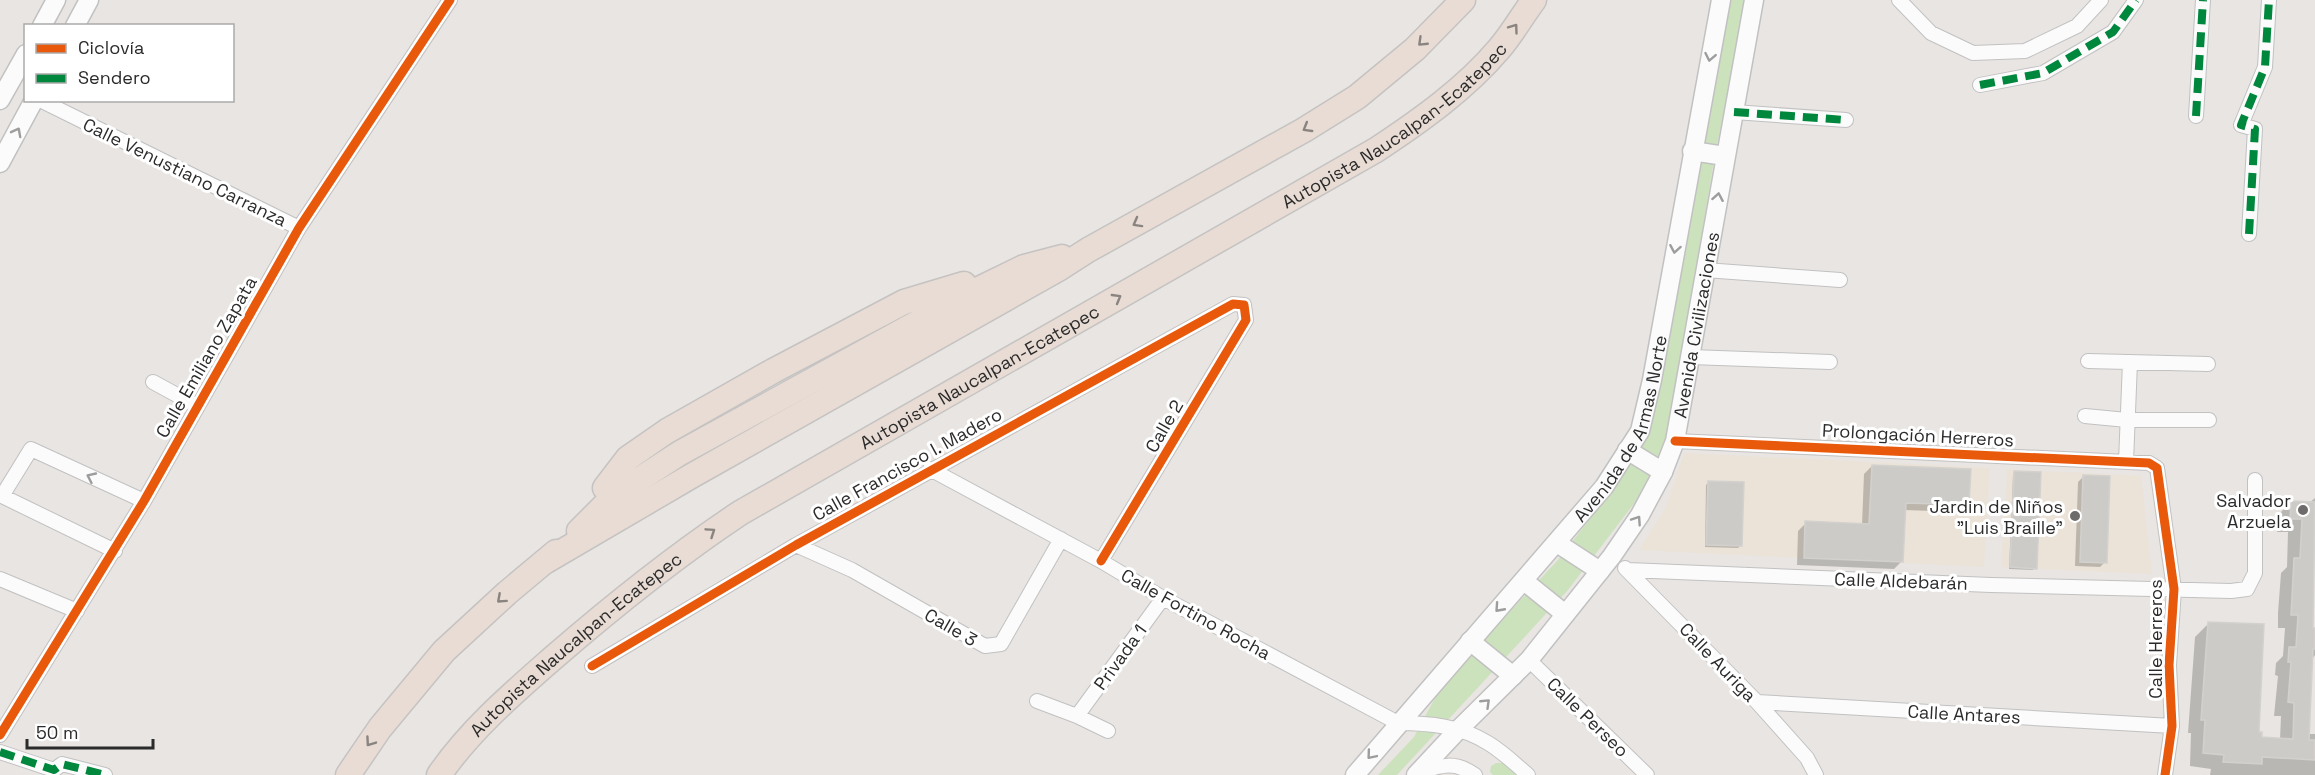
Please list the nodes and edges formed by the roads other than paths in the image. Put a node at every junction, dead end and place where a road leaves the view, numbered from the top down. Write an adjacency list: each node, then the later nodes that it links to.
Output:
1 (56, 0): 13 (main road)
2 (89, 0): 14 (main road)
3 (450, 0): 26 (street, Calle Emiliano Zapata)
4 (1463, 0): 28 (highway, one-way to 28)
5 (1534, 0): 84 (highway, Autopista Naucalpan-Ecatepec, one-way to 5)
6 (1721, 0): 23 (main road, Avenida de Armas Norte, one-way to 23)
7 (1754, 0): 20 (main road, Avenida Civilizaciones)
8 (1899, 0): 9 (street)
9 (2101, 0)
10 (2136, 0): 16 (street)
11 (2203, 0): 21 (street)
12 (2269, 0): 27 (street)
13 (43, 24)
14 (76, 24)
15 (24, 58): 17 (main road)
16 (1980, 85)
17 (0, 100)
18 (33, 102): 25 (main road, one-way to 18)
19 (44, 102): 26 (street, Calle Venustiano Carranza)
20 (1734, 112): 22 (street); 24 (main road, Avenida Civilizaciones)
21 (2196, 116)
22 (1846, 120)
23 (1692, 151): 24 (main road); 44 (main road, Avenida de Armas Norte, one-way to 44)
24 (1725, 156): 30 (main road, Avenida Civilizaciones, one-way to 24)
25 (0, 163)
26 (299, 228): 39 (street, Calle Emiliano Zapata)
27 (2249, 234)
28 (1088, 250): 29 (highway); 51 (highway); 57 (highway)
29 (1024, 267): 51 (highway); 57 (highway)
30 (1705, 270): 31 (street); 33 (main road, Avenida Civilizaciones)
31 (1840, 280)
32 (1244, 305): 47 (street, Calle Francisco I. Madero); 58 (street, Calle 2)
33 (1691, 357): 35 (street); 43 (main road, Avenida Civilizaciones)
34 (2088, 361): 36 (street)
35 (1830, 362)
36 (2130, 362): 37 (street); 41 (street)
37 (2208, 364)
38 (153, 382): 39 (street)
39 (197, 406): 50 (street, Calle Emiliano Zapata)
40 (2085, 416): 41 (street)
41 (2127, 420): 42 (street); 45 (street)
42 (2209, 420)
43 (1675, 441): 45 (street, Prolongación Herreros); 48 (main road, Avenida Civilizaciones)
44 (1627, 450): 48 (main road); 53 (main road, Avenida de Armas Norte)
45 (2126, 462): 46 (street, Prolongación Herreros)
46 (2157, 468): 63 (street, Calle Herreros)
47 (930, 469): 52 (street, Calle Fortino Rocha); 54 (street, Calle Francisco I. Madero)
48 (1663, 472): 56 (main road, Avenida Civilizaciones, one-way to 48)
49 (2255, 480): 63 (street, Calle Aldebarán)
50 (144, 501): 55 (street, Calle Emiliano Zapata); 55 (street, one-way to 55)
51 (575, 535): 57 (highway)
52 (1061, 539): 54 (street, Calle 3); 58 (street, Calle Fortino Rocha)
53 (1557, 543): 60 (main road); 62 (main road, Avenida de Armas Norte)
54 (796, 545): 69 (street, Calle Francisco I. Madero)
55 (115, 550): 65 (street, Calle Emiliano Zapata)
56 (1612, 556): 59 (street, Calle Auriga); 60 (main road, Avenida Civilizaciones)
57 (546, 561): 83 (highway, one-way to 83)
58 (1101, 561): 64 (street, Calle Fortino Rocha)
59 (1628, 570): 63 (street, Calle Aldebarán); 72 (street, Calle Auriga)
60 (1600, 571): 66 (main road, Avenida Civilizaciones)
61 (0, 579): 65 (street)
62 (1524, 581): 66 (main road); 67 (main road, Avenida de Armas Norte, one-way to 67)
63 (2174, 589): 76 (street, Calle Herreros)
64 (1163, 598): 74 (street, Privada 1); 75 (street, Calle Fortino Rocha)
65 (77, 611): 73 (street, Calle Emiliano Zapata)
66 (1565, 614): 68 (main road, Avenida Civilizaciones)
67 (1470, 641): 70 (main road); 75 (main road, Avenida de Armas Norte)
68 (1529, 660): 70 (main road, Avenida Civilizaciones); 88 (street, Calle Perseo)
69 (592, 666)
70 (1513, 676): 78 (main road, Avenida Civilizaciones, one-way to 70)
71 (1036, 701): 74 (street)
72 (1757, 702): 76 (street, Calle Antares); 89 (street, Calle Auriga)
73 (7, 711): 79 (street, Calle Emiliano Zapata)
74 (1077, 716): 77 (street)
75 (1398, 723): 78 (street); 85 (main road, Avenida de Armas Norte, one-way to 85)
76 (2172, 726): 90 (street, Calle Herreros)
77 (1108, 731)
78 (1457, 731): 81 (main road, Avenida Civilizaciones); 87 (street)
79 (0, 735)
80 (0, 752): 82 (street)
81 (1418, 773): 86 (street)
82 (105, 775)
83 (348, 775)
84 (439, 775)
85 (1355, 775)
86 (1475, 775)
87 (1528, 775)
88 (1647, 775)
89 (1816, 775)
90 (2165, 775)

